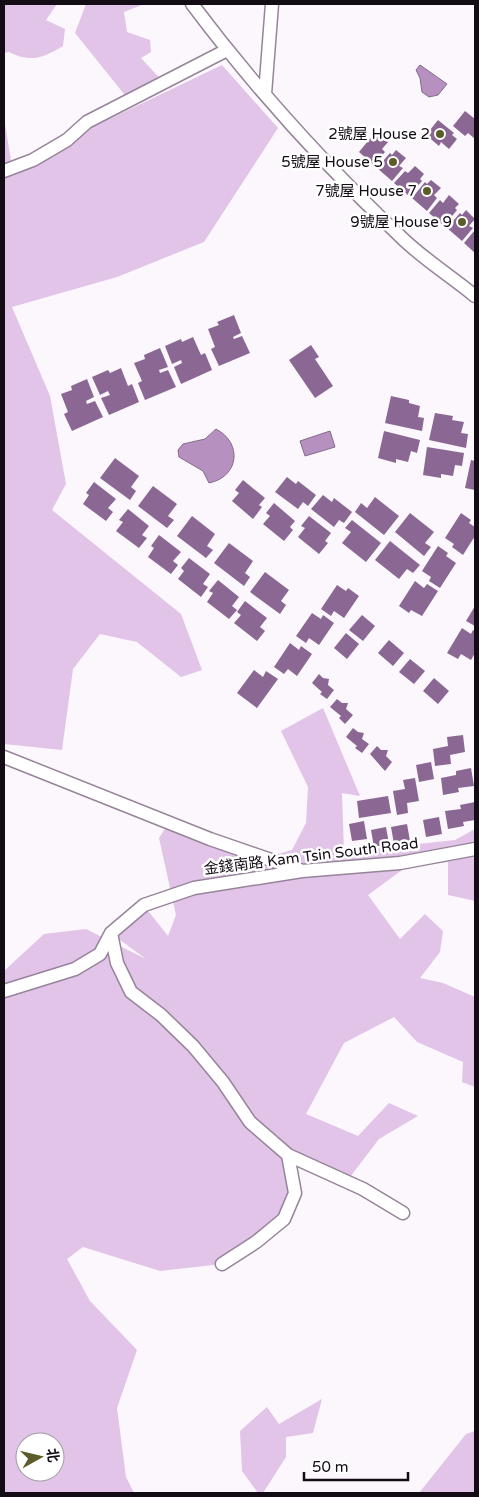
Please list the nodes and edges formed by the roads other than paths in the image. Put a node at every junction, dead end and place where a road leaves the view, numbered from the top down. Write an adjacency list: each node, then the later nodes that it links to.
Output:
1 (192, 4): 3 (street)
2 (272, 4): 4 (street)
3 (227, 50): 4 (street); 5 (street)
4 (265, 94): 6 (street)
5 (4, 171)
6 (475, 296)
7 (4, 757): 9 (street)
8 (475, 848): 9 (street, 金錢南路 Kam Tsin South Road)
9 (302, 871): 10 (street, 金錢南路 Kam Tsin South Road)
10 (110, 933): 11 (street, 金錢南路 Kam Tsin South Road); 12 (street)
11 (4, 991)
12 (288, 1155): 13 (street); 14 (street)
13 (403, 1213)
14 (222, 1264)

